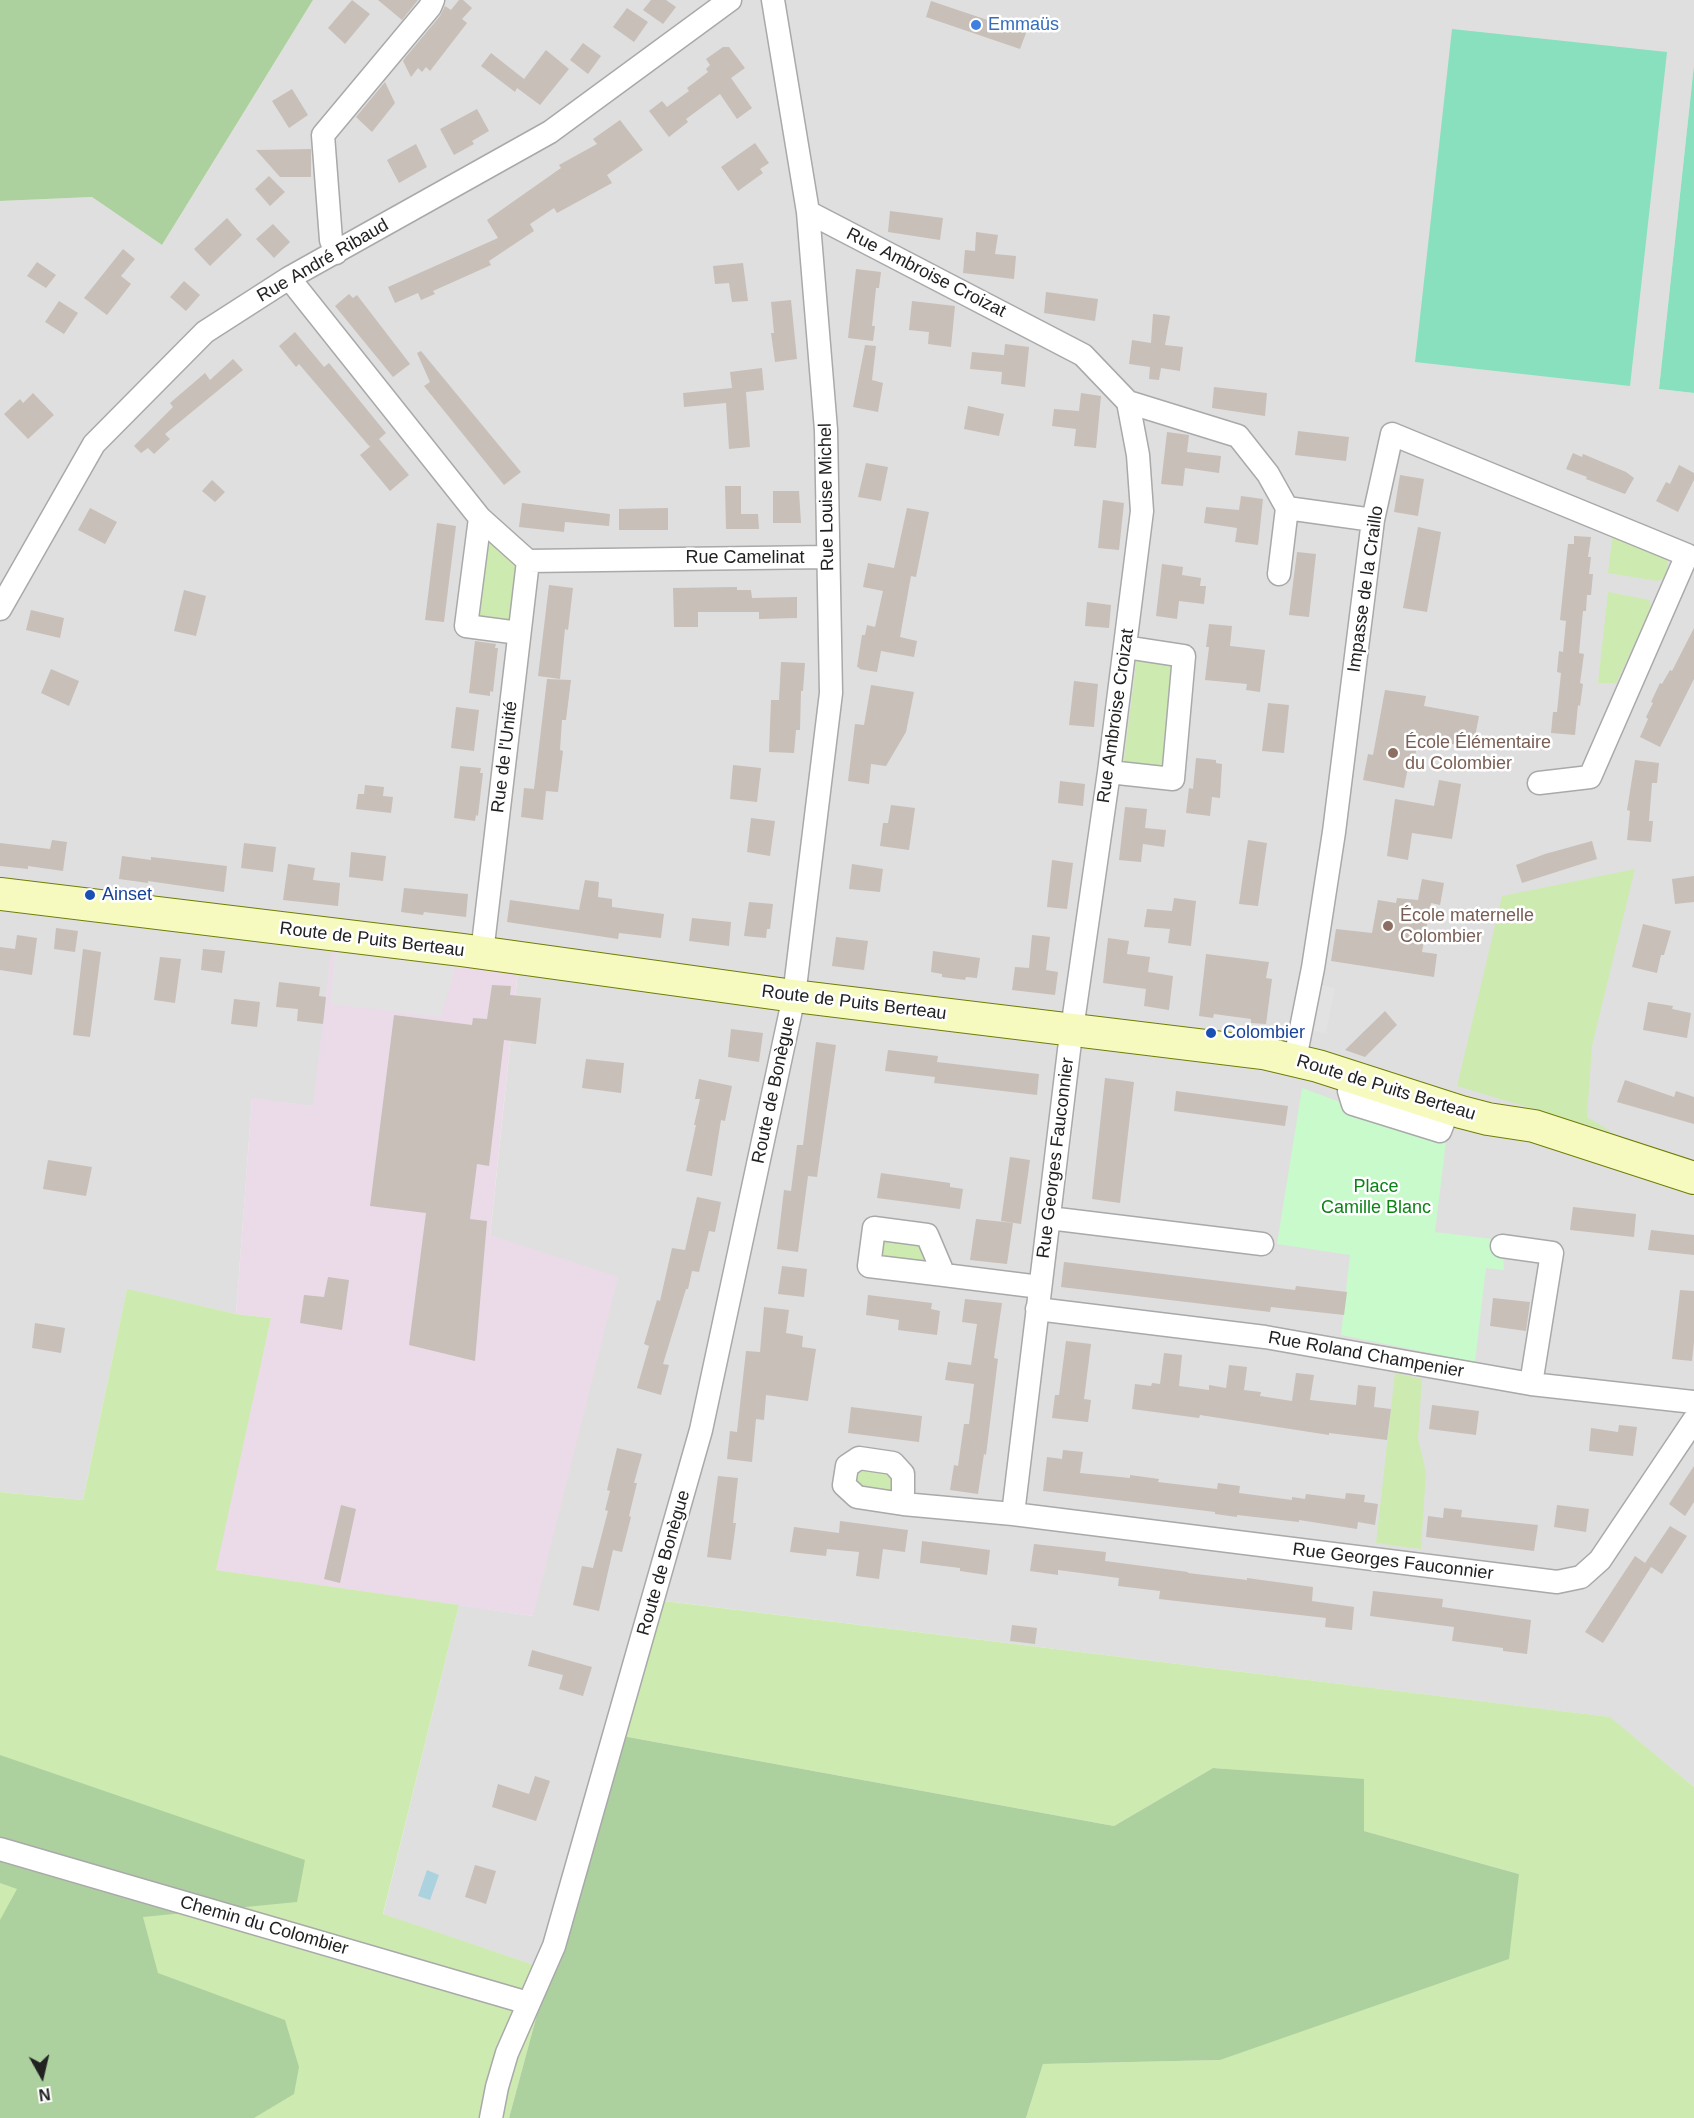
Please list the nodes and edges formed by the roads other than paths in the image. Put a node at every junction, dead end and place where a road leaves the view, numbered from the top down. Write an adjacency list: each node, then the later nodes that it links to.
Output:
1 (433, 0): 5 (street)
2 (730, 0): 5 (street, Rue André Ribaud)
3 (773, 0): 4 (street, Rue Louise Michel)
4 (808, 212): 7 (street, Rue Ambroise Croizat); 12 (street, Rue Louise Michel)
5 (336, 253): 6 (street, Rue André Ribaud)
6 (289, 278): 9 (street); 15 (street, Rue André Ribaud)
7 (1128, 402): 8 (street, Rue Ambroise Croizat); 17 (street, Rue Ambroise Croizat)
8 (1287, 508): 10 (street); 14 (street)
9 (480, 518): 13 (street); 16 (street)
10 (1373, 520): 11 (street, Impasse de la Craillo); 24 (street, Impasse de la Craillo)
11 (1690, 547): 19 (street, Impasse de la Craillo)
12 (828, 557): 13 (street, Rue Camelinat); 22 (street, Rue Louise Michel)
13 (528, 561): 16 (street, Rue de l'Unité)
14 (1279, 574)
15 (0, 609)
16 (519, 633): 21 (street, Rue de l'Unité)
17 (1125, 647): 18 (street, Rue Ambroise Croizat); 18 (street)
18 (1109, 772): 23 (street, Rue Ambroise Croizat)
19 (1539, 783)
20 (0, 894): 21 (street, Route de Puits Berteau)
21 (482, 954): 22 (street, Route de Puits Berteau)
22 (794, 996): 23 (street, Route de Puits Berteau); 37 (street, Route de Bonègue)
23 (1072, 1029): 24 (street, Route de Puits Berteau); 26 (street, Rue Georges Fauconnier)
24 (1295, 1059): 25 (street, Route de Puits Berteau)
25 (1694, 1178)
26 (1049, 1218): 27 (street); 30 (street, Rue Georges Fauconnier)
27 (1262, 1244)
28 (1502, 1246): 31 (street)
29 (944, 1275): 30 (street)
30 (1039, 1298): 31 (street, Rue Roland Champenier); 35 (street, Rue Georges Fauconnier)
31 (1531, 1384): 32 (street, Rue Roland Champenier)
32 (1694, 1402)
33 (1694, 1420): 35 (street, Rue Georges Fauconnier)
34 (903, 1504): 35 (street, Rue Georges Fauconnier)
35 (1013, 1515)
36 (0, 1849): 37 (street, Chemin du Colombier)
37 (528, 2003): 38 (street, Route de Bonègue)
38 (491, 2118)

